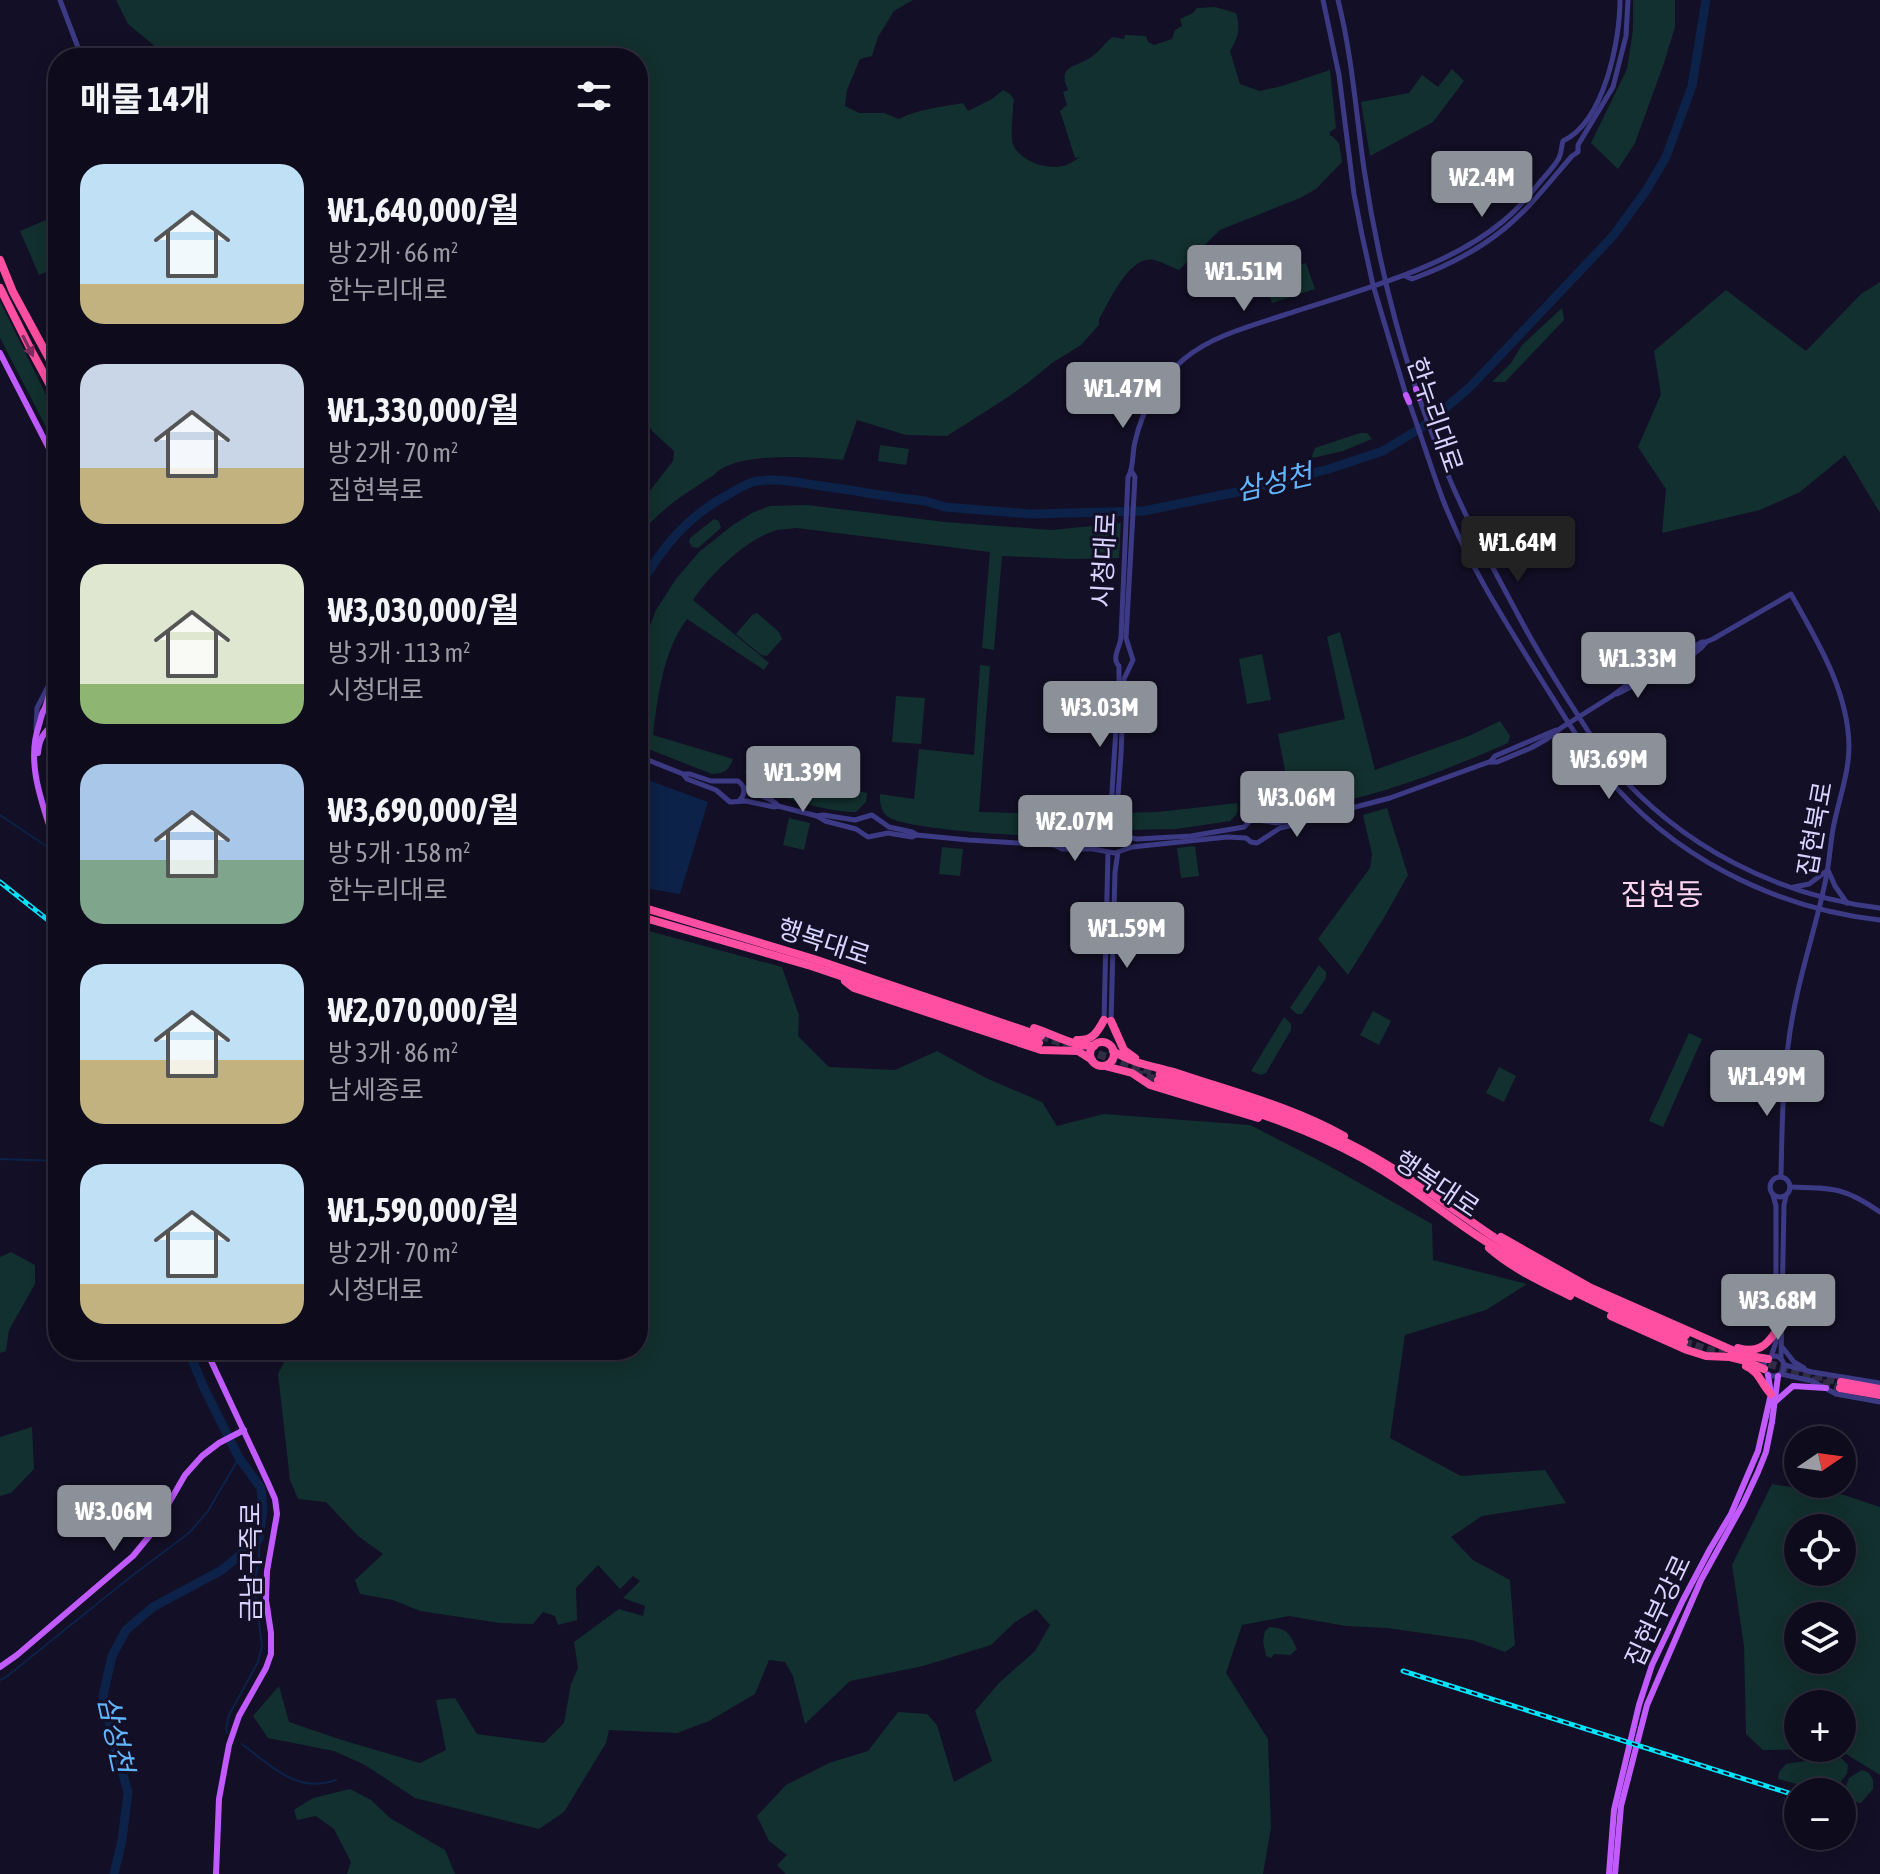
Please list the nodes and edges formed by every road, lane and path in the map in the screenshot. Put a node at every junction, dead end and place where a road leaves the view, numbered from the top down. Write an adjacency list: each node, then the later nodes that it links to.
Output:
1 (60, 0): 6 (street)
2 (1323, 0): 14 (street, 한누리대로)
3 (1338, 0): 13 (street, 한누리대로)
4 (1620, 0): 7 (street)
5 (1628, 0): 8 (street)
6 (78, 48)
7 (1569, 138): 8 (street); 9 (street)
8 (1578, 145): 10 (street)
9 (1561, 150): 10 (street); 12 (street, 시청대로)
10 (1572, 156): 12 (street, 시청대로)
11 (0, 262): 17 (highway)
12 (1404, 275): 13 (street, 시청대로)
13 (1385, 280): 14 (street, 시청대로); 19 (street, 한누리대로)
14 (1373, 285): 22 (street, 시청대로); 40 (street, 한누리대로)
15 (0, 289): 18 (highway, one-way to 18)
16 (0, 353): 21 (main road)
17 (48, 357)
18 (48, 382)
19 (1416, 389): 20 (main road, 한누리대로)
20 (1419, 398): 38 (street, 한누리대로)
21 (48, 447)
22 (1130, 541): 24 (street, 시청대로); 25 (street, 시청대로)
23 (1706, 642): 26 (street, 집현북로); 30 (street, 집현북로); 67 (street, 집현북로)
24 (1128, 650): 25 (street); 29 (street)
25 (1118, 651): 28 (street)
26 (1660, 658): 27 (street); 30 (street)
27 (1650, 665): 31 (street); 33 (street)
28 (1119, 666): 29 (street); 62 (street)
29 (1129, 667): 60 (street)
30 (1669, 670): 31 (street)
31 (1657, 678): 33 (street)
32 (48, 687): 42 (street)
33 (1612, 696): 38 (street)
34 (48, 699): 36 (main road)
35 (48, 707): 36 (main road)
36 (45, 708): 37 (main road)
37 (41, 716): 39 (main road); 42 (main road)
38 (1579, 717): 40 (street); 68 (street, 한누리대로)
39 (48, 721)
40 (1569, 723): 52 (street); 71 (street, 한누리대로)
41 (48, 726): 42 (main road)
42 (40, 732): 53 (main road)
43 (648, 760): 44 (street)
44 (683, 774): 45 (street); 47 (street)
45 (727, 781): 46 (street); 47 (street)
46 (743, 787): 48 (street); 49 (street)
47 (722, 795): 48 (street)
48 (739, 801): 49 (street)
49 (778, 806): 50 (street)
50 (817, 816): 51 (street); 57 (street)
51 (862, 818): 54 (street); 57 (street)
52 (1313, 818): 55 (street); 61 (street)
53 (48, 820)
54 (880, 822): 58 (street); 59 (street)
55 (1264, 822): 56 (street); 61 (street)
56 (1244, 827): 60 (street); 63 (street)
57 (861, 832): 58 (street)
58 (876, 834): 59 (street)
59 (917, 835): 64 (street)
60 (1119, 836): 62 (street); 66 (street)
61 (1267, 836): 63 (street)
62 (1106, 837): 64 (street); 65 (street)
63 (1246, 838): 66 (street)
64 (1054, 845): 65 (street)
65 (1107, 851): 66 (street); 77 (street)
66 (1120, 851): 77 (street)
67 (1828, 870): 68 (street); 69 (street, 집현북로); 70 (street)
68 (1792, 887): 69 (street, 한누리대로)
69 (1822, 897): 70 (street, 한누리대로); 71 (street, 집현북로)
70 (1848, 903): 72 (street, 한누리대로)
71 (1819, 908): 75 (street, 한누리대로); 83 (street, 집현북로)
72 (1880, 908)
73 (648, 909): 76 (highway, 행복대로)
74 (648, 919): 76 (highway, 행복대로)
75 (1880, 920)
76 (838, 972): 78 (highway, 행복대로)
77 (1108, 1020): 78 (highway); 79 (highway); 80 (highway); 82 (highway)
78 (1042, 1040): 79 (highway); 81 (highway)
79 (1096, 1044): 80 (highway); 81 (highway)
80 (1112, 1049): 81 (highway); 82 (highway)
81 (1098, 1064): 82 (highway)
82 (1156, 1077): 85 (highway); 85 (highway, 행복대로)
83 (1781, 1177): 84 (street); 86 (street)
84 (1790, 1187): 87 (street); 88 (street)
85 (1417, 1189): 89 (highway, 행복대로)
86 (1773, 1195): 87 (street); 90 (street)
87 (1786, 1196): 90 (street)
88 (1880, 1212)
89 (1476, 1230): 91 (highway); 91 (highway)
90 (1779, 1329): 91 (highway); 92 (street); 94 (street)
91 (1690, 1338): 93 (highway); 94 (highway)
92 (1783, 1347): 95 (street); 99 (street)
93 (1706, 1356): 98 (highway); 104 (highway)
94 (1769, 1358): 95 (street); 98 (street)
95 (1781, 1359): 97 (street)
96 (210, 1360): 106 (main road, 금남구즉로)
97 (1785, 1365): 99 (street); 100 (street)
98 (1766, 1372): 100 (street); 104 (main road, 집현부강로)
99 (1812, 1372): 101 (street)
100 (1780, 1375): 102 (street); 104 (main road, 집현부강로)
101 (1880, 1386): 103 (highway)
102 (1826, 1388): 104 (main road); 105 (street)
103 (1880, 1395)
104 (1773, 1398): 109 (main road, 집현부강로); 110 (main road, 집현부강로)
105 (1880, 1402)
106 (241, 1432): 107 (main road); 108 (main road, 금남구즉로)
107 (0, 1667)
108 (216, 1874)
109 (1609, 1874)
110 (1615, 1874)

